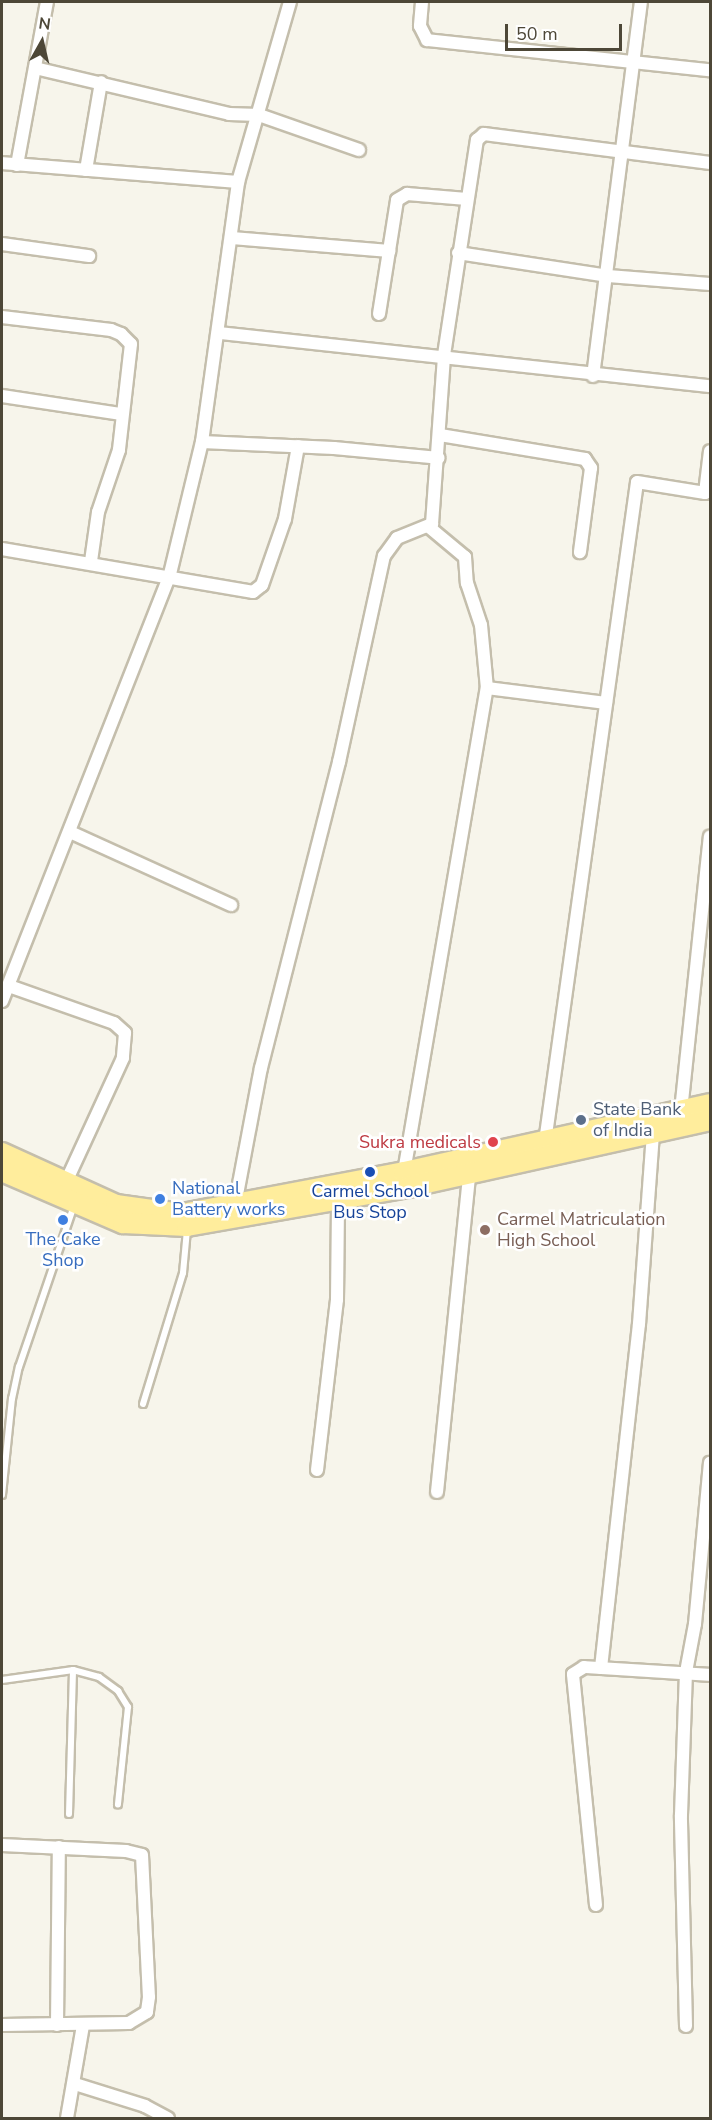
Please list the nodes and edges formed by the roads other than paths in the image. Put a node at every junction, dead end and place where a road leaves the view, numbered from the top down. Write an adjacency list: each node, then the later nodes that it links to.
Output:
1 (47, 2): 6 (street)
2 (290, 2): 9 (street)
3 (422, 2): 5 (street)
4 (641, 2): 5 (street)
5 (633, 61): 7 (street); 10 (street)
6 (35, 68): 8 (street); 14 (street)
7 (711, 70)
8 (101, 82): 9 (street); 15 (street)
9 (259, 115): 11 (street); 16 (street)
10 (623, 149): 13 (street); 17 (street); 23 (street)
11 (359, 150)
12 (2, 163): 14 (street)
13 (711, 163)
14 (17, 165): 15 (street)
15 (86, 170): 16 (street)
16 (238, 182): 18 (street)
17 (467, 199): 20 (street); 21 (street)
18 (232, 238): 20 (street); 27 (street)
19 (2, 244): 22 (street)
20 (389, 251): 25 (street)
21 (458, 253): 23 (street); 28 (street)
22 (89, 256)
23 (608, 276): 24 (street); 29 (street)
24 (711, 284)
25 (379, 314)
26 (2, 317): 32 (street)
27 (220, 333): 28 (street); 34 (street)
28 (444, 355): 29 (street); 33 (street)
29 (593, 375): 30 (street)
30 (711, 386)
31 (2, 396): 32 (street)
32 (121, 414): 41 (street)
33 (440, 435): 37 (street); 40 (street)
34 (202, 442): 35 (street); 42 (street)
35 (298, 446): 37 (street); 42 (street)
36 (711, 451): 44 (street)
37 (439, 458): 38 (street)
38 (429, 527): 43 (street); 62 (street)
39 (2, 549): 41 (street)
40 (580, 552)
41 (91, 561): 42 (street)
42 (170, 578): 45 (street)
43 (487, 688): 44 (street); 58 (street)
44 (606, 703): 54 (street)
45 (70, 832): 47 (street); 48 (street)
46 (711, 837): 51 (street)
47 (231, 905)
48 (9, 986): 49 (street); 59 (street)
49 (2, 1001)
50 (711, 1104): 51 (main road)
51 (681, 1111): 54 (main road)
52 (711, 1120): 53 (main road)
53 (653, 1133): 56 (main road); 69 (street)
54 (545, 1142): 56 (main road)
55 (2, 1153): 59 (main road)
56 (470, 1163): 58 (main road); 60 (main road); 67 (street)
57 (2, 1171): 61 (main road)
58 (404, 1172): 62 (main road)
59 (64, 1184): 62 (main road)
60 (338, 1199): 63 (main road); 66 (street)
61 (75, 1205): 63 (main road); 68 (lane)
62 (235, 1205)
63 (187, 1226): 64 (lane)
64 (143, 1404)
65 (711, 1463): 71 (street)
66 (317, 1470)
67 (437, 1492)
68 (2, 1495)
69 (601, 1668): 71 (street); 78 (street)
70 (73, 1670): 73 (lane); 74 (lane); 75 (lane)
71 (686, 1672): 72 (street); 82 (street)
72 (711, 1675)
73 (2, 1680)
74 (118, 1804)
75 (69, 1814)
76 (2, 1845): 77 (street)
77 (59, 1847): 80 (street); 81 (street)
78 (596, 1905)
79 (2, 2025): 80 (street)
80 (57, 2025): 81 (street)
81 (83, 2025): 83 (street)
82 (686, 2026)
83 (75, 2084): 84 (street); 85 (street)
84 (67, 2118)
85 (168, 2118)

